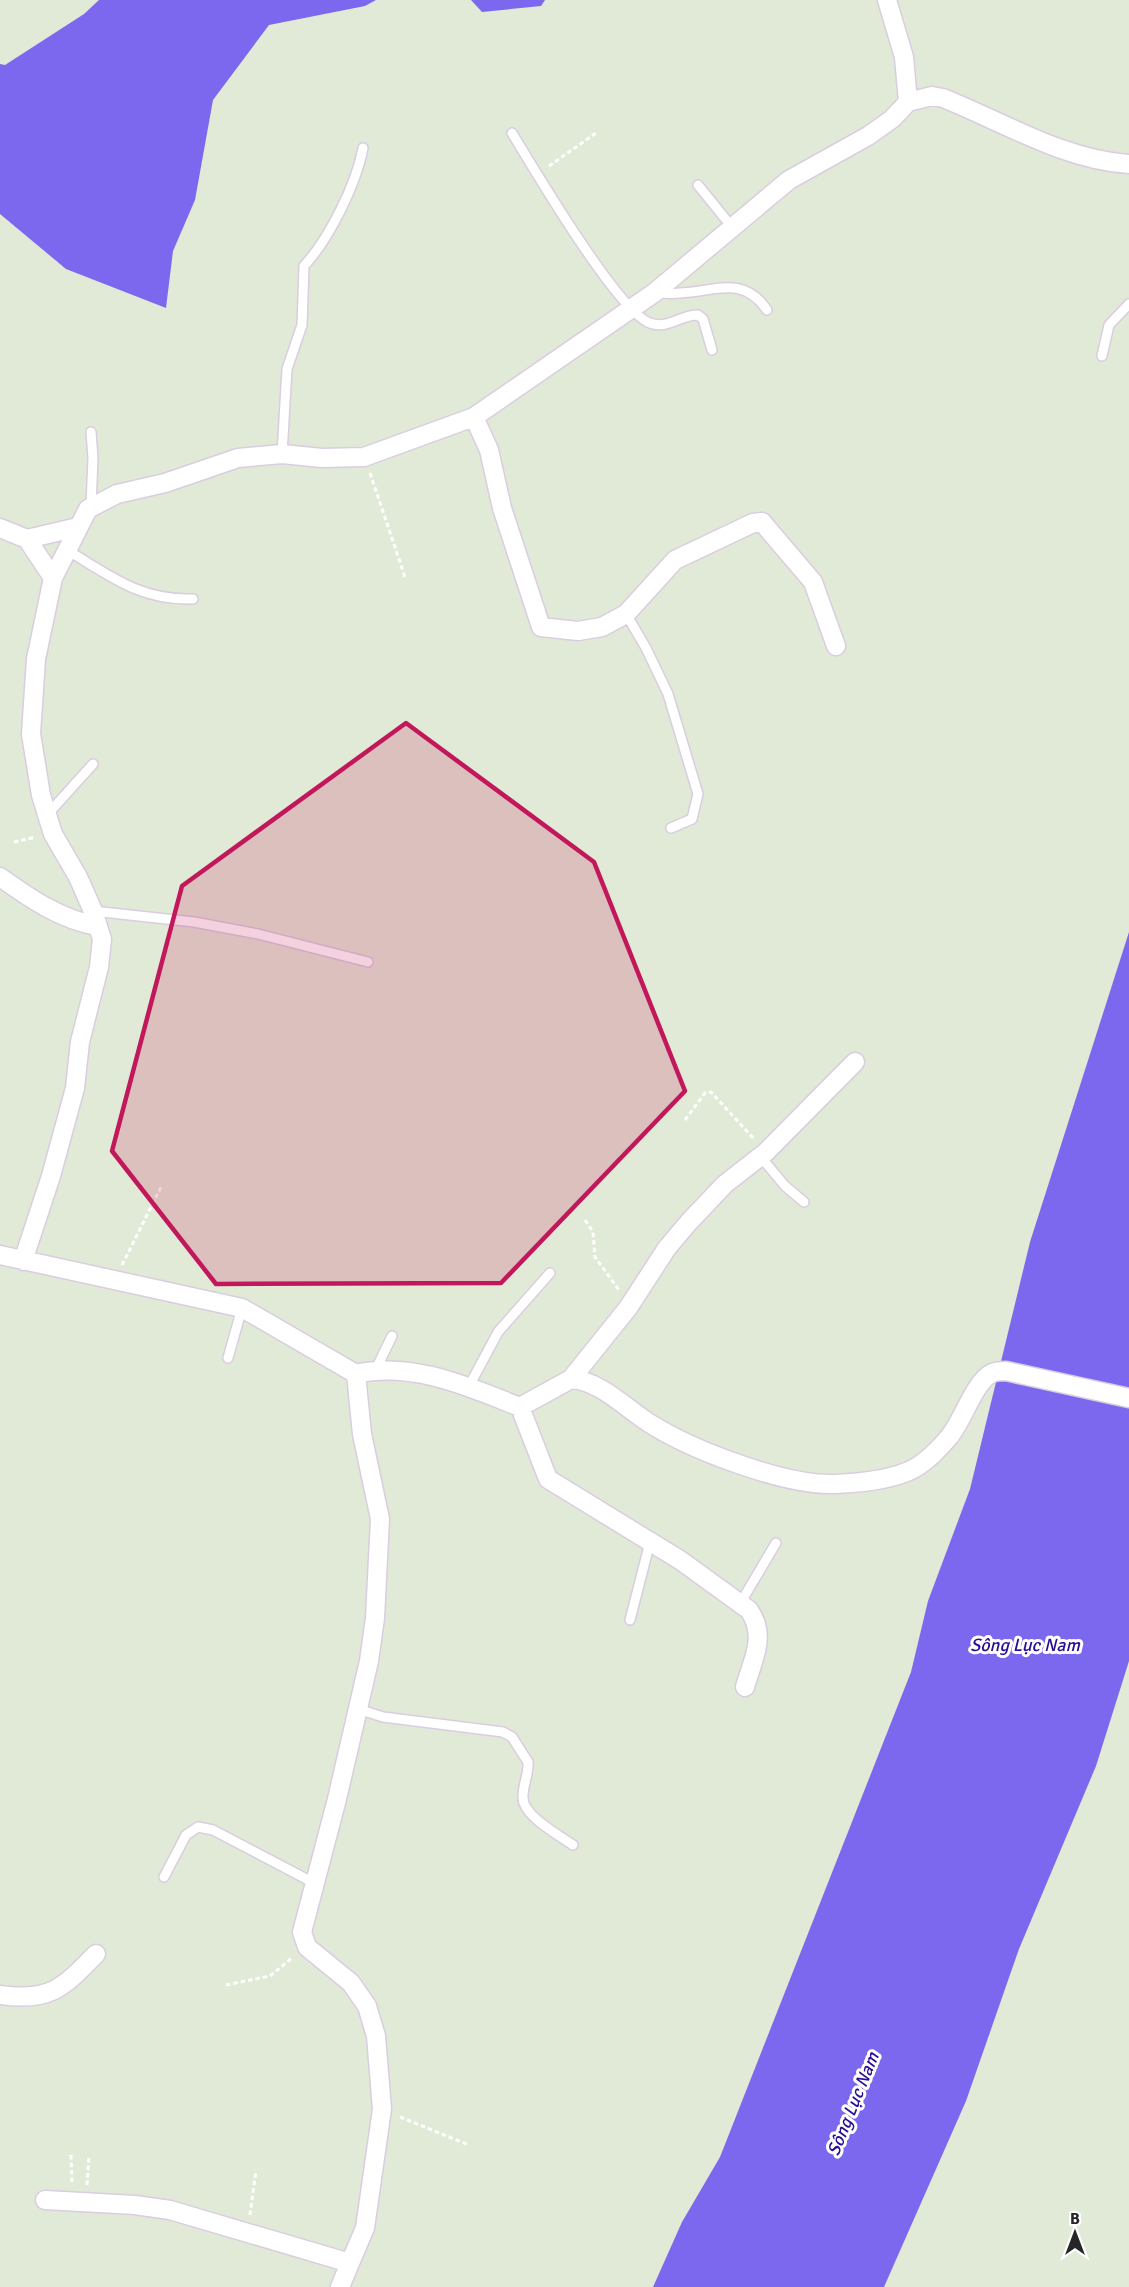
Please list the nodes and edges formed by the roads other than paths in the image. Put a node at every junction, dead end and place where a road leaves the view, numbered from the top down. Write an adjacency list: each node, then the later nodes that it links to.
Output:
1 (887, 0): 2 (street)
2 (908, 102): 5 (street); 7 (street)
3 (512, 134): 10 (lane)
4 (363, 148): 16 (lane)
5 (1129, 164)
6 (698, 186): 7 (lane)
7 (732, 227): 8 (street)
8 (654, 293): 10 (street); 11 (lane)
9 (1129, 304): 13 (lane)
10 (630, 309): 12 (lane); 14 (street)
11 (767, 310)
12 (712, 350)
13 (1102, 356)
14 (474, 417): 16 (street); 24 (street)
15 (91, 432): 17 (lane)
16 (282, 453): 17 (street)
17 (91, 506): 18 (street)
18 (78, 527): 20 (street); 21 (street)
19 (0, 528): 20 (street)
20 (27, 539): 22 (street)
21 (67, 550): 22 (street); 23 (lane)
22 (52, 578): 27 (street)
23 (193, 599)
24 (626, 614): 25 (street); 28 (lane)
25 (836, 646)
26 (93, 764): 27 (lane)
27 (47, 815): 30 (street)
28 (671, 828)
29 (0, 878): 30 (street)
30 (96, 919): 31 (lane); 36 (street)
31 (368, 962)
32 (855, 1062): 33 (street)
33 (764, 1154): 34 (lane); 43 (street)
34 (804, 1202)
35 (0, 1255): 36 (street)
36 (23, 1261): 38 (street)
37 (550, 1273): 44 (lane)
38 (242, 1308): 40 (lane); 42 (street)
39 (392, 1336): 41 (lane)
40 (228, 1358)
41 (375, 1369): 42 (street); 44 (street)
42 (356, 1374): 52 (street)
43 (571, 1380): 45 (street); 46 (street)
44 (468, 1388): 46 (street)
45 (1129, 1398)
46 (520, 1407): 47 (street)
47 (650, 1542): 49 (street); 50 (lane)
48 (776, 1543): 49 (lane)
49 (741, 1602): 51 (street)
50 (630, 1620)
51 (745, 1687)
52 (358, 1709): 53 (lane); 55 (street)
53 (573, 1845)
54 (164, 1877): 55 (lane)
55 (315, 1884): 59 (street)
56 (96, 1954): 57 (street)
57 (0, 1995)
58 (45, 2200): 59 (street)
59 (350, 2263): 60 (street)
60 (340, 2287)

